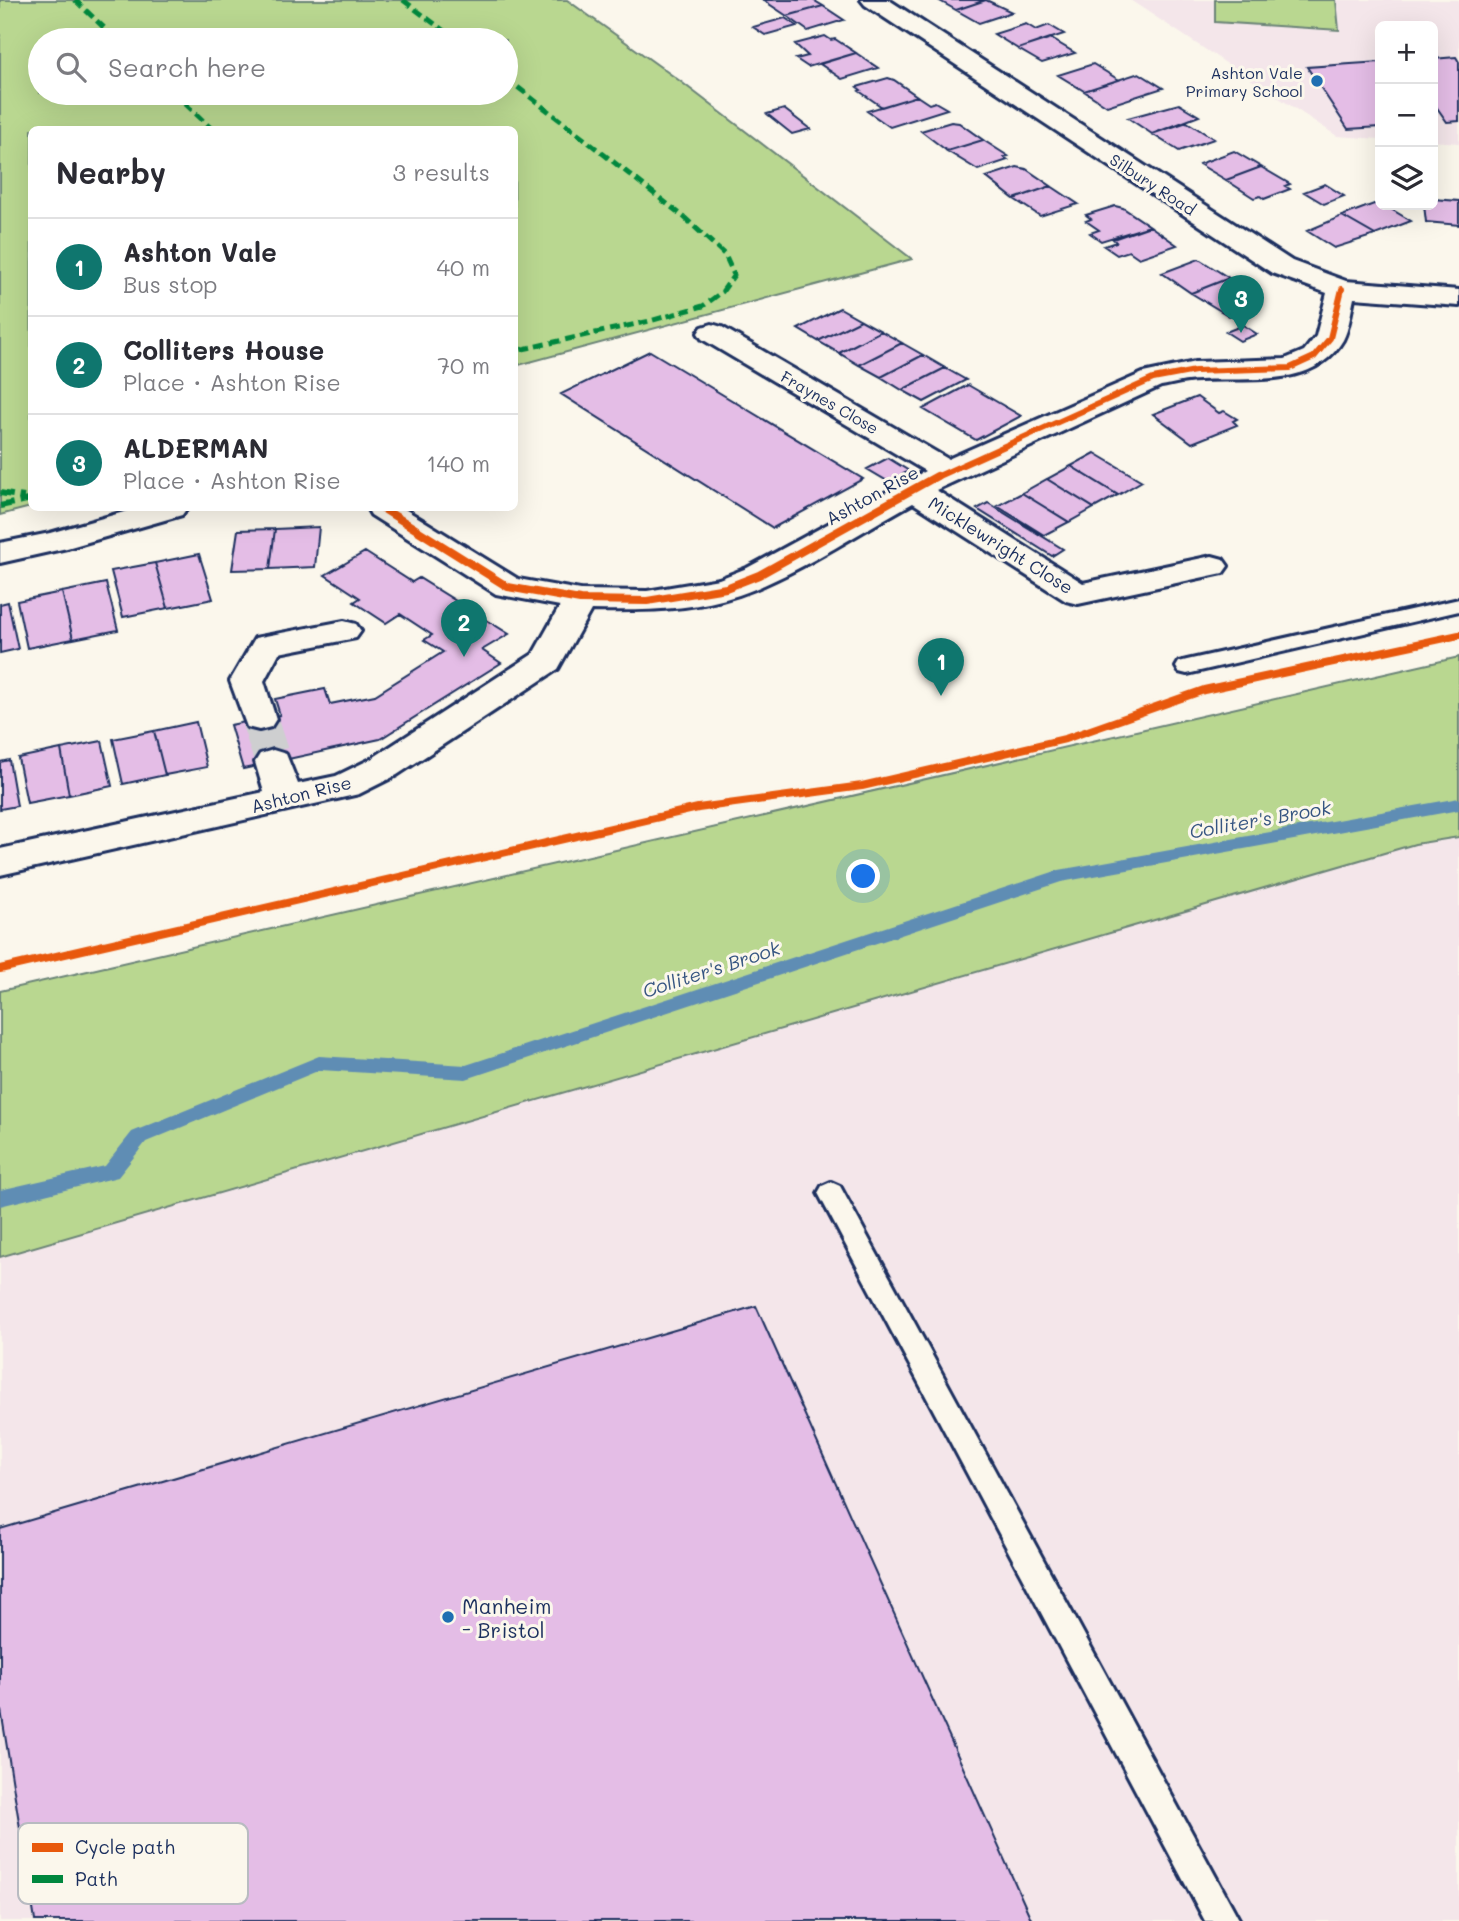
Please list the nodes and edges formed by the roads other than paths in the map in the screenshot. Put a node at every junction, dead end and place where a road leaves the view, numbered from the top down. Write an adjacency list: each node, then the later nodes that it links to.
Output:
1 (873, 0): 2 (street, Silbury Road)
2 (1342, 289): 3 (street, Silbury Road); 5 (street, Ashton Rise)
3 (1459, 298)
4 (712, 333): 5 (street, Fraynes Close)
5 (947, 471): 6 (street, Ashton Rise)
6 (915, 490): 10 (street, Micklewright Close); 11 (street, Ashton Rise)
7 (161, 511): 9 (street)
8 (387, 511): 11 (street, Ashton Rise)
9 (0, 553)
10 (1212, 566)
11 (580, 600): 17 (street, Ashton Rise)
12 (1459, 606): 14 (lane)
13 (344, 631): 15 (street)
14 (1187, 667)
15 (259, 719)
16 (273, 762): 17 (street)
17 (285, 800): 18 (street, Ashton Rise)
18 (0, 862)
19 (831, 1193): 20 (lane)
20 (1223, 1921)

